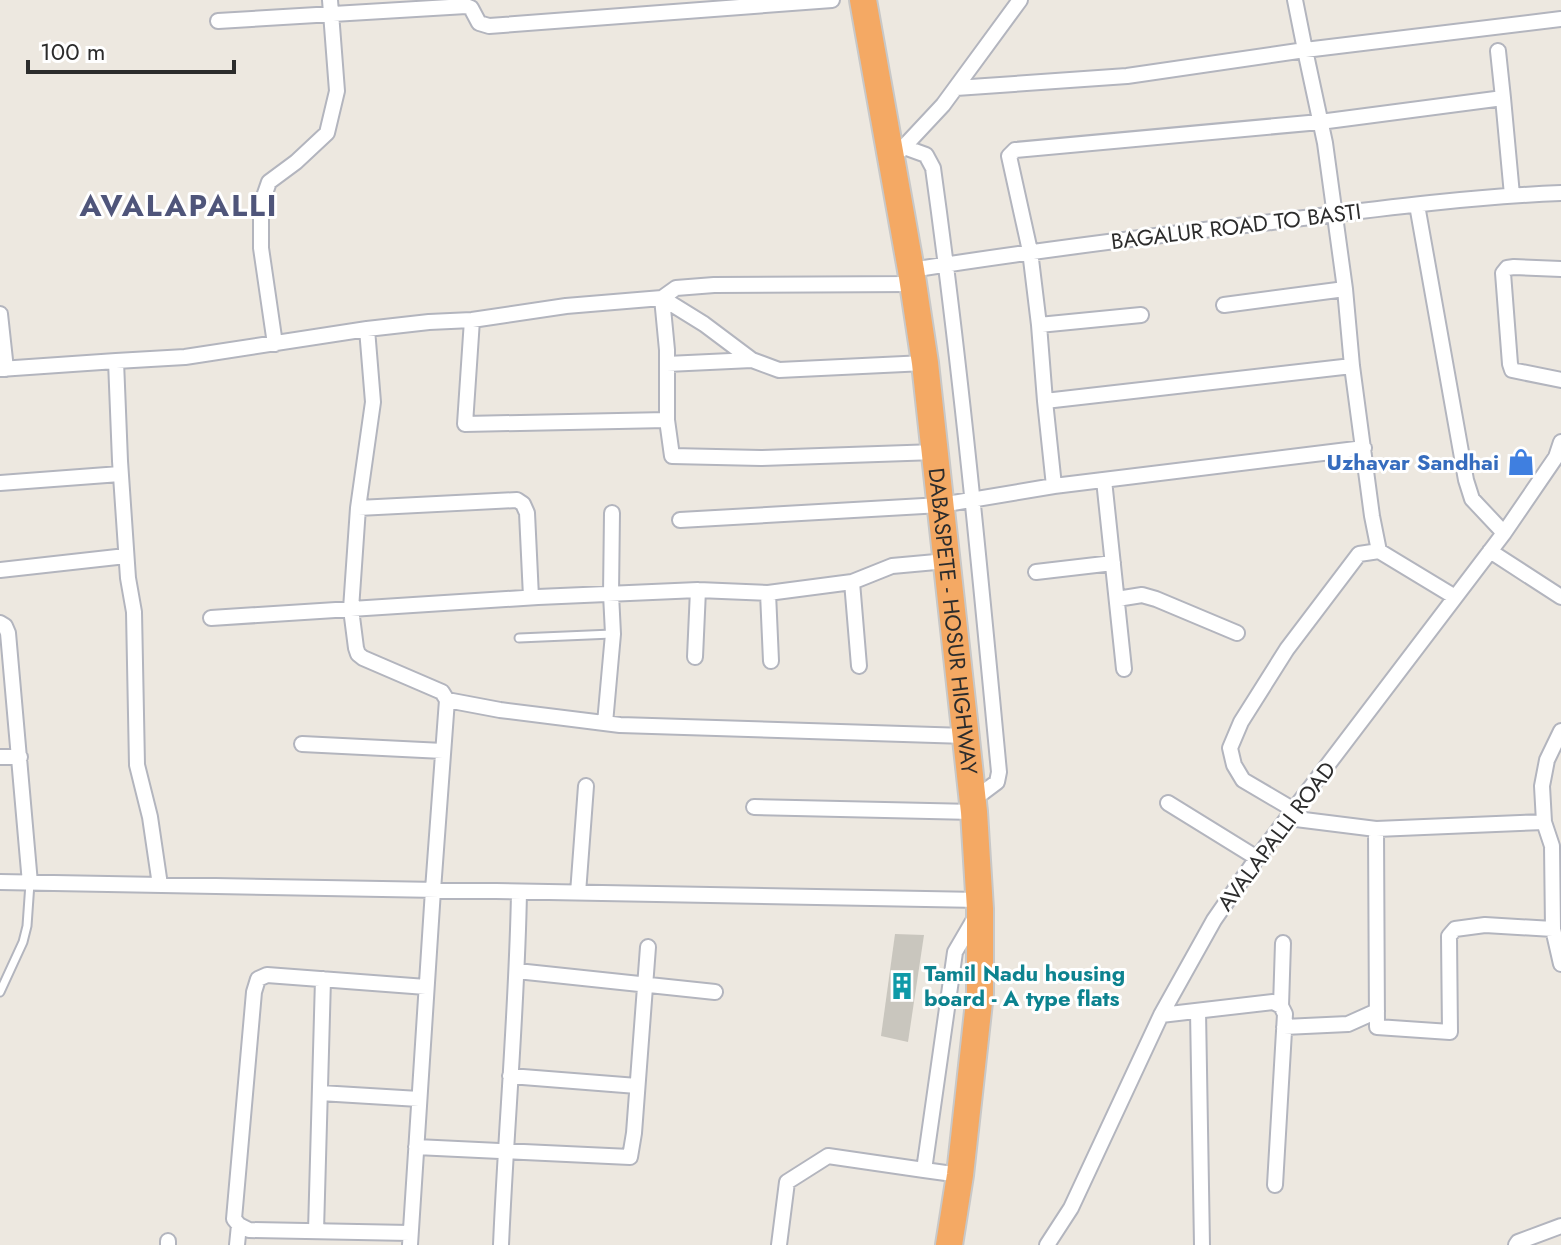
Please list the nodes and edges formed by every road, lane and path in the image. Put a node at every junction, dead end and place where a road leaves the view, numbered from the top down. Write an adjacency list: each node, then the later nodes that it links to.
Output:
1 (832, 0): 5 (street)
2 (863, 0): 14 (highway, DABASPETE - HOSUR HIGHWAY)
3 (1020, 0): 11 (street)
4 (1295, 0): 9 (street)
5 (471, 4): 6 (street)
6 (331, 7): 8 (street); 31 (street)
7 (1561, 19): 9 (street)
8 (218, 21)
9 (1305, 50): 11 (street); 13 (street)
10 (1498, 51): 12 (street)
11 (956, 88): 14 (street)
12 (1503, 98): 13 (street); 16 (street)
13 (1320, 122): 18 (street); 19 (street)
14 (898, 154): 20 (street); 22 (highway, DABASPETE - HOSUR HIGHWAY)
15 (1561, 193): 16 (street, BAGALUR ROAD TO BASTI)
16 (1512, 195): 17 (street, BAGALUR ROAD TO BASTI)
17 (1417, 205): 18 (street, BAGALUR ROAD TO BASTI); 53 (street)
18 (1335, 214): 19 (street, BAGALUR ROAD TO BASTI); 23 (street)
19 (1030, 251): 20 (street, BAGALUR ROAD TO BASTI); 29 (street)
20 (947, 265): 22 (street, BAGALUR ROAD TO BASTI); 48 (street)
21 (1561, 269): 38 (street)
22 (912, 277): 24 (street, BAGALUR ROAD TO BASTI); 34 (highway, DABASPETE - HOSUR HIGHWAY)
23 (1345, 289): 25 (street); 36 (street)
24 (662, 298): 28 (street, BAGALUR ROAD TO BASTI); 32 (street); 35 (street)
25 (1224, 305)
26 (0, 314): 37 (street)
27 (1141, 315): 29 (street)
28 (472, 320): 30 (street, BAGALUR ROAD TO BASTI); 40 (street)
29 (1039, 325): 39 (street)
30 (367, 329): 31 (street, BAGALUR ROAD TO BASTI); 50 (street)
31 (275, 344): 33 (street, BAGALUR ROAD TO BASTI)
32 (752, 360): 34 (street); 35 (street)
33 (116, 361): 37 (street, BAGALUR ROAD TO BASTI); 44 (street)
34 (925, 363): 43 (highway, DABASPETE - HOSUR HIGHWAY)
35 (667, 364): 40 (street)
36 (1352, 366): 39 (street); 42 (street)
37 (3, 369)
38 (1561, 380)
39 (1045, 401): 47 (street)
40 (667, 420): 43 (street)
41 (1561, 442): 53 (street, AVALAPALLI ROAD)
42 (1364, 448): 45 (street); 54 (street)
43 (936, 452): 49 (highway, DABASPETE - HOSUR HIGHWAY)
44 (120, 474): 46 (street); 56 (street)
45 (1104, 480): 47 (street); 58 (street)
46 (0, 483)
47 (1054, 486): 48 (street)
48 (973, 500): 49 (street); 89 (street)
49 (941, 505): 52 (street); 57 (highway, DABASPETE - HOSUR HIGHWAY)
50 (358, 508): 65 (street); 69 (street)
51 (612, 513): 64 (street)
52 (680, 520)
53 (1504, 533): 55 (street, AVALAPALLI ROAD)
54 (1379, 551): 66 (street); 91 (street)
55 (1490, 551): 66 (street, AVALAPALLI ROAD); 67 (street)
56 (126, 556): 59 (street); 97 (street)
57 (947, 561): 61 (street); 82 (highway, DABASPETE - HOSUR HIGHWAY)
58 (1113, 563): 60 (street); 68 (street)
59 (0, 570)
60 (1036, 572)
61 (852, 582): 63 (street); 77 (street)
62 (698, 590): 63 (street); 64 (street); 75 (street)
63 (768, 593): 76 (street)
64 (611, 594): 65 (street); 73 (street)
65 (531, 597): 69 (street)
66 (1455, 597): 91 (street, AVALAPALLI ROAD)
67 (1561, 597)
68 (1117, 599): 72 (street); 78 (street)
69 (351, 609): 70 (street); 79 (street)
70 (211, 618)
71 (0, 623): 86 (street)
72 (1237, 633)
73 (613, 634): 74 (lane); 80 (street)
74 (519, 638)
75 (695, 657)
76 (771, 661)
77 (859, 666)
78 (1124, 669)
79 (447, 700): 80 (street); 84 (street)
80 (605, 723): 82 (street)
81 (1561, 731): 92 (street)
82 (966, 736): 89 (highway, DABASPETE - HOSUR HIGHWAY)
83 (302, 744): 84 (street)
84 (443, 751): 98 (street)
85 (0, 757): 86 (street)
86 (20, 757): 96 (street)
87 (586, 786): 100 (street)
88 (1168, 803): 94 (street)
89 (973, 806): 90 (street); 101 (highway, DABASPETE - HOSUR HIGHWAY)
90 (754, 807)
91 (1291, 814): 93 (street); 94 (street, AVALAPALLI ROAD)
92 (1544, 822): 93 (street); 102 (street)
93 (1376, 829): 114 (street)
94 (1257, 858): 115 (street, AVALAPALLI ROAD)
95 (0, 882): 96 (street)
96 (30, 883): 97 (street); 110 (lane)
97 (160, 885): 98 (street)
98 (433, 890): 99 (street); 109 (street)
99 (519, 892): 100 (street); 106 (street)
100 (578, 893): 101 (street)
101 (980, 905): 123 (street); 124 (highway, DABASPETE - HOSUR HIGHWAY)
102 (1553, 929): 105 (street); 114 (street)
103 (1283, 943): 112 (street)
104 (648, 947): 108 (street)
105 (1561, 964)
106 (517, 971): 108 (street); 117 (street)
107 (323, 979): 109 (street); 119 (street); 126 (street)
108 (646, 983): 111 (street); 118 (street)
109 (426, 987): 120 (street)
110 (0, 992)
111 (715, 992)
112 (1281, 1006): 113 (street); 116 (street)
113 (1198, 1011): 115 (street); 135 (street)
114 (1377, 1011): 116 (street)
115 (1161, 1015): 134 (street, AVALAPALLI ROAD)
116 (1284, 1027): 125 (street)
117 (510, 1076): 118 (street); 122 (street)
118 (637, 1086): 122 (street)
119 (320, 1093): 120 (street); 128 (street)
120 (419, 1099): 121 (street)
121 (416, 1147): 122 (street); 129 (street)
122 (505, 1151): 131 (street)
123 (924, 1170): 124 (street); 132 (street)
124 (960, 1175): 133 (highway, DABASPETE - HOSUR HIGHWAY)
125 (1275, 1185)
126 (239, 1225): 128 (street); 130 (street)
127 (1561, 1226): 136 (street)
128 (324, 1236): 129 (street)
129 (410, 1239)
130 (237, 1245)
131 (501, 1245)
132 (779, 1245)
133 (949, 1245)
134 (1047, 1245)
135 (1202, 1245)
136 (1516, 1245)

